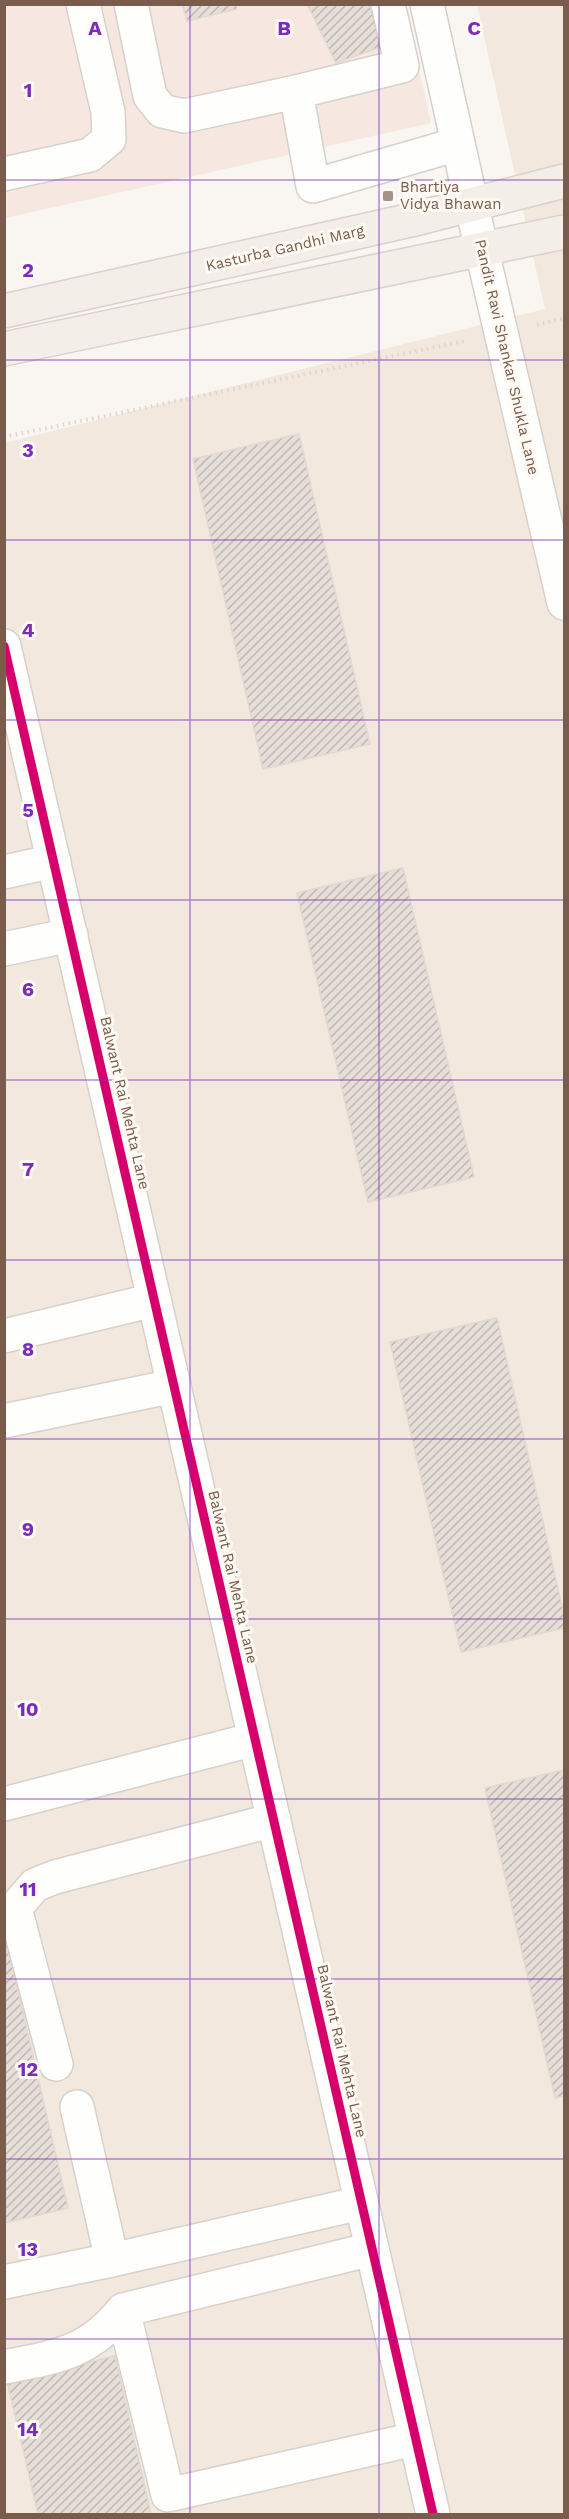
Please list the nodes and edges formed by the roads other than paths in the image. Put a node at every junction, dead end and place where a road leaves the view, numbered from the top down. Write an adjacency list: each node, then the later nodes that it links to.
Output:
1 (83, 4): 7 (street)
2 (131, 4): 5 (street)
3 (388, 4): 5 (street)
4 (428, 4): 6 (street, Pandit Ravi Shankar Shukla Lane)
5 (296, 92): 6 (street)
6 (458, 144): 9 (street, Pandit Ravi Shankar Shukla Lane)
7 (4, 174)
8 (564, 181): 9 (main road, Kasturba Gandhi Marg)
9 (472, 205): 11 (street, Pandit Ravi Shankar Shukla Lane); 12 (main road, Kasturba Gandhi Marg)
10 (564, 232): 11 (main road)
11 (482, 251): 13 (main road); 14 (street, Pandit Ravi Shankar Shukla Lane)
12 (4, 311)
13 (4, 349)
14 (564, 603)
15 (4, 646): 16 (street, Balwant Rai Mehta Lane)
16 (54, 861): 17 (street); 18 (street, Balwant Rai Mehta Lane)
17 (4, 872)
18 (70, 935): 19 (street); 20 (street, Balwant Rai Mehta Lane)
19 (4, 949)
20 (154, 1299): 21 (street); 22 (street, Balwant Rai Mehta Lane)
21 (4, 1336)
22 (174, 1386): 23 (street); 24 (street, Balwant Rai Mehta Lane)
23 (4, 1421)
24 (255, 1739): 25 (street); 26 (street, Balwant Rai Mehta Lane)
25 (4, 1804)
26 (274, 1820): 27 (street); 29 (street, Balwant Rai Mehta Lane)
27 (56, 2064)
28 (77, 2107): 31 (street)
29 (362, 2204): 30 (street, Balwant Rai Mehta Lane); 31 (street)
30 (372, 2248): 33 (street); 35 (street, Balwant Rai Mehta Lane)
31 (111, 2260): 32 (street)
32 (4, 2282)
33 (123, 2310): 34 (street); 35 (street)
34 (4, 2367)
35 (415, 2439): 36 (street, Balwant Rai Mehta Lane)
36 (433, 2514)

